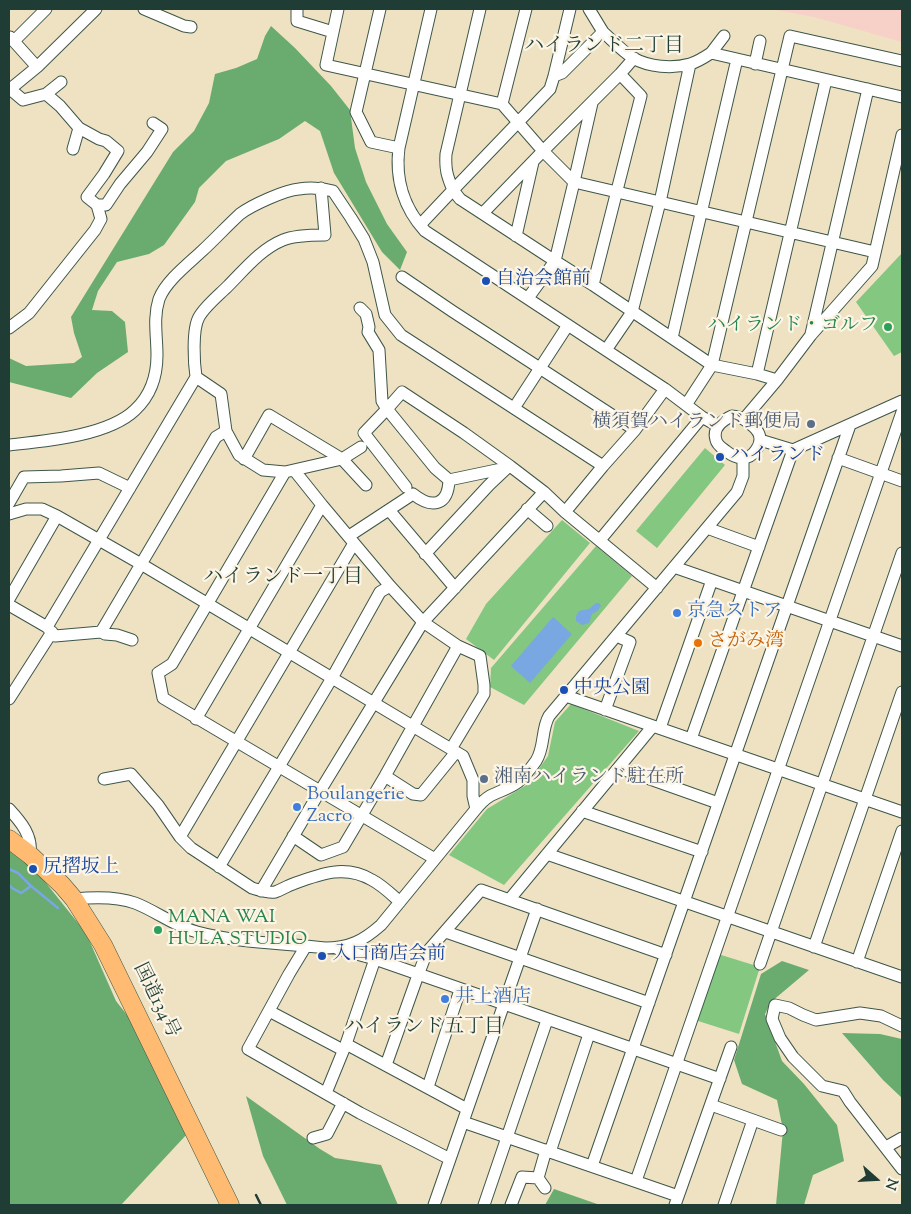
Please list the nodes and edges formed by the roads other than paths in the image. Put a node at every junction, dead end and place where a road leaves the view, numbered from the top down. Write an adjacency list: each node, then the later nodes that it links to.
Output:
1 (46, 9): 16 (street)
2 (96, 9): 24 (street)
3 (144, 9): 12 (street)
4 (297, 9): 13 (street)
5 (338, 9): 13 (street)
6 (380, 9): 26 (street)
7 (431, 9): 31 (street)
8 (480, 9): 35 (street)
9 (526, 9): 38 (street)
10 (570, 9): 28 (street)
11 (590, 9): 14 (street)
12 (191, 27)
13 (333, 32): 26 (street)
14 (603, 32): 19 (street); 28 (street)
15 (724, 36): 18 (street)
16 (11, 38): 24 (street)
17 (760, 41): 23 (street)
18 (711, 53): 20 (street); 22 (street)
19 (634, 58): 22 (street); 27 (street)
20 (736, 59): 23 (street); 55 (street)
21 (902, 61): 25 (street)
22 (690, 64): 53 (street)
23 (755, 64): 25 (street)
24 (37, 67): 32 (street)
25 (782, 70): 29 (street); 57 (street)
26 (365, 73): 31 (street); 44 (street)
27 (620, 74): 37 (street); 52 (street)
28 (554, 76): 39 (street)
29 (826, 80): 33 (street); 59 (street)
30 (61, 82): 34 (street)
31 (414, 84): 35 (street); 44 (street)
32 (9, 89): 34 (street)
33 (868, 89): 36 (street); 61 (street)
34 (46, 94): 41 (street)
35 (460, 95): 38 (street); 51 (street)
36 (902, 98)
37 (592, 102): 45 (street); 48 (street)
38 (502, 104): 39 (street)
39 (518, 122): 45 (street); 51 (street)
40 (153, 123): 49 (street)
41 (79, 128): 43 (street); 47 (street)
42 (902, 135): 62 (street)
43 (73, 148)
44 (399, 148): 58 (street)
45 (543, 151): 46 (street); 48 (street)
46 (533, 161): 56 (street); 60 (street)
47 (104, 174): 49 (street); 54 (street)
48 (574, 182): 52 (street); 63 (street)
49 (120, 184): 54 (street)
50 (321, 188): 77 (street); 82 (street); 92 (street)
51 (453, 190): 56 (street); 58 (street)
52 (617, 192): 53 (street); 65 (street)
53 (660, 202): 55 (street); 68 (street)
54 (97, 205): 70 (street)
55 (702, 212): 57 (street); 72 (street)
56 (483, 213): 60 (street)
57 (745, 222): 59 (street); 74 (street)
58 (420, 225): 66 (street)
59 (791, 233): 61 (street); 76 (street)
60 (516, 236): 63 (street)
61 (832, 242): 62 (street); 71 (street)
62 (874, 252): 71 (street)
63 (554, 261): 65 (street); 66 (street)
64 (402, 277): 75 (street)
65 (593, 285): 68 (street)
66 (528, 298): 69 (street)
67 (360, 308): 83 (street)
68 (632, 312): 72 (street); 73 (street)
69 (568, 325): 73 (street); 75 (street)
70 (9, 328)
71 (811, 335): 78 (street)
72 (672, 338): 74 (street)
73 (606, 350): 79 (street)
74 (712, 365): 76 (street); 81 (street)
75 (540, 369): 82 (street); 89 (street)
76 (757, 374): 78 (street)
77 (196, 377): 90 (street); 107 (street)
78 (777, 380): 86 (street)
79 (665, 389): 81 (street); 89 (street)
80 (902, 401): 87 (street)
81 (686, 405): 85 (street)
82 (514, 408): 99 (street)
83 (387, 409): 100 (street); 103 (street); 106 (street)
84 (902, 412): 102 (street)
85 (702, 416): 88 (street); 120 (street)
86 (744, 419): 88 (street); 91 (street)
87 (850, 425): 94 (street); 97 (street)
88 (718, 426): 98 (street)
89 (635, 430): 99 (street)
90 (226, 431): 95 (street); 124 (street)
91 (760, 440): 94 (street); 98 (street)
92 (9, 445)
93 (361, 447): 96 (street)
94 (793, 450): 121 (street)
95 (244, 458): 96 (street); 101 (street)
96 (342, 458): 101 (street); 105 (street)
97 (838, 458): 102 (street); 134 (street)
98 (743, 459): 117 (street)
99 (603, 466): 113 (street)
100 (508, 467): 103 (street); 108 (street); 123 (street)
101 (289, 471): 110 (street); 132 (street)
102 (882, 473): 104 (street); 136 (street)
103 (449, 480): 112 (street)
104 (902, 480)
105 (366, 485)
106 (406, 487)
107 (130, 488): 109 (street); 118 (street)
108 (544, 492): 111 (street); 113 (street)
109 (9, 503)
110 (322, 505): 119 (street); 138 (street)
111 (527, 509): 116 (street); 128 (street)
112 (389, 510): 119 (street); 123 (street)
113 (565, 512): 120 (street)
114 (9, 514): 115 (street)
115 (57, 516): 118 (street); 131 (street)
116 (547, 526)
117 (707, 528): 121 (street); 125 (street)
118 (99, 540): 124 (street); 137 (street)
119 (351, 540): 127 (street); 145 (street)
120 (600, 540): 129 (street)
121 (759, 547): 130 (street)
122 (902, 553): 140 (street)
123 (425, 554): 128 (street)
124 (140, 564): 132 (street); 139 (street)
125 (674, 567): 126 (street); 129 (street)
126 (712, 580): 130 (street); 154 (street)
127 (390, 586): 135 (street); 146 (street)
128 (455, 588): 135 (street)
129 (658, 588): 148 (street)
130 (743, 591): 134 (street); 155 (street)
131 (9, 599)
132 (207, 604): 138 (street); 152 (street)
133 (9, 605): 137 (street)
134 (787, 606): 136 (street); 158 (street)
135 (423, 622): 143 (street); 150 (street)
136 (830, 622): 140 (street); 161 (street)
137 (49, 629): 139 (street); 149 (street)
138 (249, 629): 145 (street); 152 (street)
139 (100, 632): 142 (street)
140 (873, 636): 144 (street); 164 (street)
141 (621, 638): 151 (street)
142 (132, 640)
143 (458, 646): 153 (street); 157 (street)
144 (902, 646)
145 (290, 653): 146 (street); 156 (street)
146 (332, 678): 150 (street); 159 (street)
147 (902, 692): 166 (street)
148 (566, 696): 151 (street); 169 (street)
149 (9, 699)
150 (374, 702): 153 (street); 165 (street)
151 (605, 710): 154 (street)
152 (196, 719): 156 (street)
153 (414, 726): 157 (street); 162 (street)
154 (656, 727): 155 (street); 160 (street)
155 (691, 739): 158 (street)
156 (236, 742): 159 (street); 175 (street)
157 (454, 750): 162 (street); 169 (street)
158 (735, 754): 161 (street); 167 (street)
159 (279, 767): 165 (street); 181 (street)
160 (619, 768): 167 (street); 170 (street)
161 (778, 769): 164 (street); 188 (street)
162 (385, 776): 172 (street)
163 (104, 779): 175 (street)
164 (822, 784): 166 (street); 190 (street)
165 (320, 791): 172 (street); 174 (street)
166 (865, 799): 171 (street); 192 (street)
167 (718, 803): 177 (street)
168 (9, 809): 179 (street)
169 (476, 809): 180 (street)
170 (582, 812): 177 (street); 178 (street)
171 (902, 812)
172 (362, 816): 174 (street); 180 (street)
173 (902, 831): 197 (street)
174 (293, 836): 182 (street)
175 (180, 837): 181 (street)
176 (9, 839): 179 (highway, 国道134号)
177 (702, 852): 185 (street)
178 (547, 854): 184 (street); 185 (street)
179 (30, 855): 183 (highway, 国道134号)
180 (435, 859): 186 (street)
181 (220, 867): 182 (street)
182 (261, 891): 186 (street)
183 (74, 899): 191 (street); 234 (highway, 国道134号)
184 (509, 900): 187 (street); 189 (street)
185 (684, 901): 188 (street); 194 (street)
186 (400, 902): 193 (street)
187 (536, 909): 194 (street); 195 (street)
188 (728, 917): 190 (street); 211 (street)
189 (446, 932): 195 (street); 199 (street)
190 (771, 932): 192 (street); 198 (street)
191 (306, 946): 193 (street); 204 (street)
192 (814, 946): 197 (street)
193 (336, 948): 196 (street)
194 (666, 955): 202 (street)
195 (520, 958): 202 (street); 203 (street)
196 (375, 960): 199 (street); 208 (street)
197 (857, 962): 200 (street)
198 (760, 964)
199 (418, 975): 201 (street); 212 (street)
200 (902, 977)
201 (460, 990): 203 (street); 214 (street)
202 (649, 1003): 210 (street)
203 (503, 1005): 205 (street); 218 (street)
204 (269, 1011): 208 (street); 215 (street)
205 (547, 1020): 207 (street); 222 (street)
206 (902, 1026): 225 (street)
207 (589, 1034): 210 (street); 226 (street)
208 (345, 1047): 212 (street); 215 (street)
209 (731, 1047): 213 (street)
210 (633, 1049): 211 (street); 228 (street)
211 (676, 1064): 213 (street); 231 (street)
212 (386, 1065): 214 (street)
213 (720, 1079): 217 (street)
214 (428, 1087): 218 (street)
215 (326, 1093): 216 (street)
216 (343, 1103): 223 (street); 227 (street)
217 (710, 1105): 219 (street); 233 (street)
218 (467, 1109): 220 (street)
219 (753, 1120): 221 (street); 238 (street)
220 (463, 1122): 222 (street); 227 (street)
221 (781, 1130)
222 (507, 1137): 226 (street); 236 (street)
223 (313, 1138)
224 (902, 1138): 225 (street)
225 (886, 1147): 229 (street)
226 (548, 1151): 228 (street); 230 (street)
227 (450, 1158): 235 (street)
228 (592, 1166): 231 (street)
229 (902, 1168)
230 (538, 1178): 232 (street); 237 (street)
231 (636, 1181): 233 (street)
232 (545, 1188)
233 (676, 1201)
234 (230, 1205)
235 (434, 1205)
236 (484, 1205)
237 (511, 1205)
238 (724, 1205)

